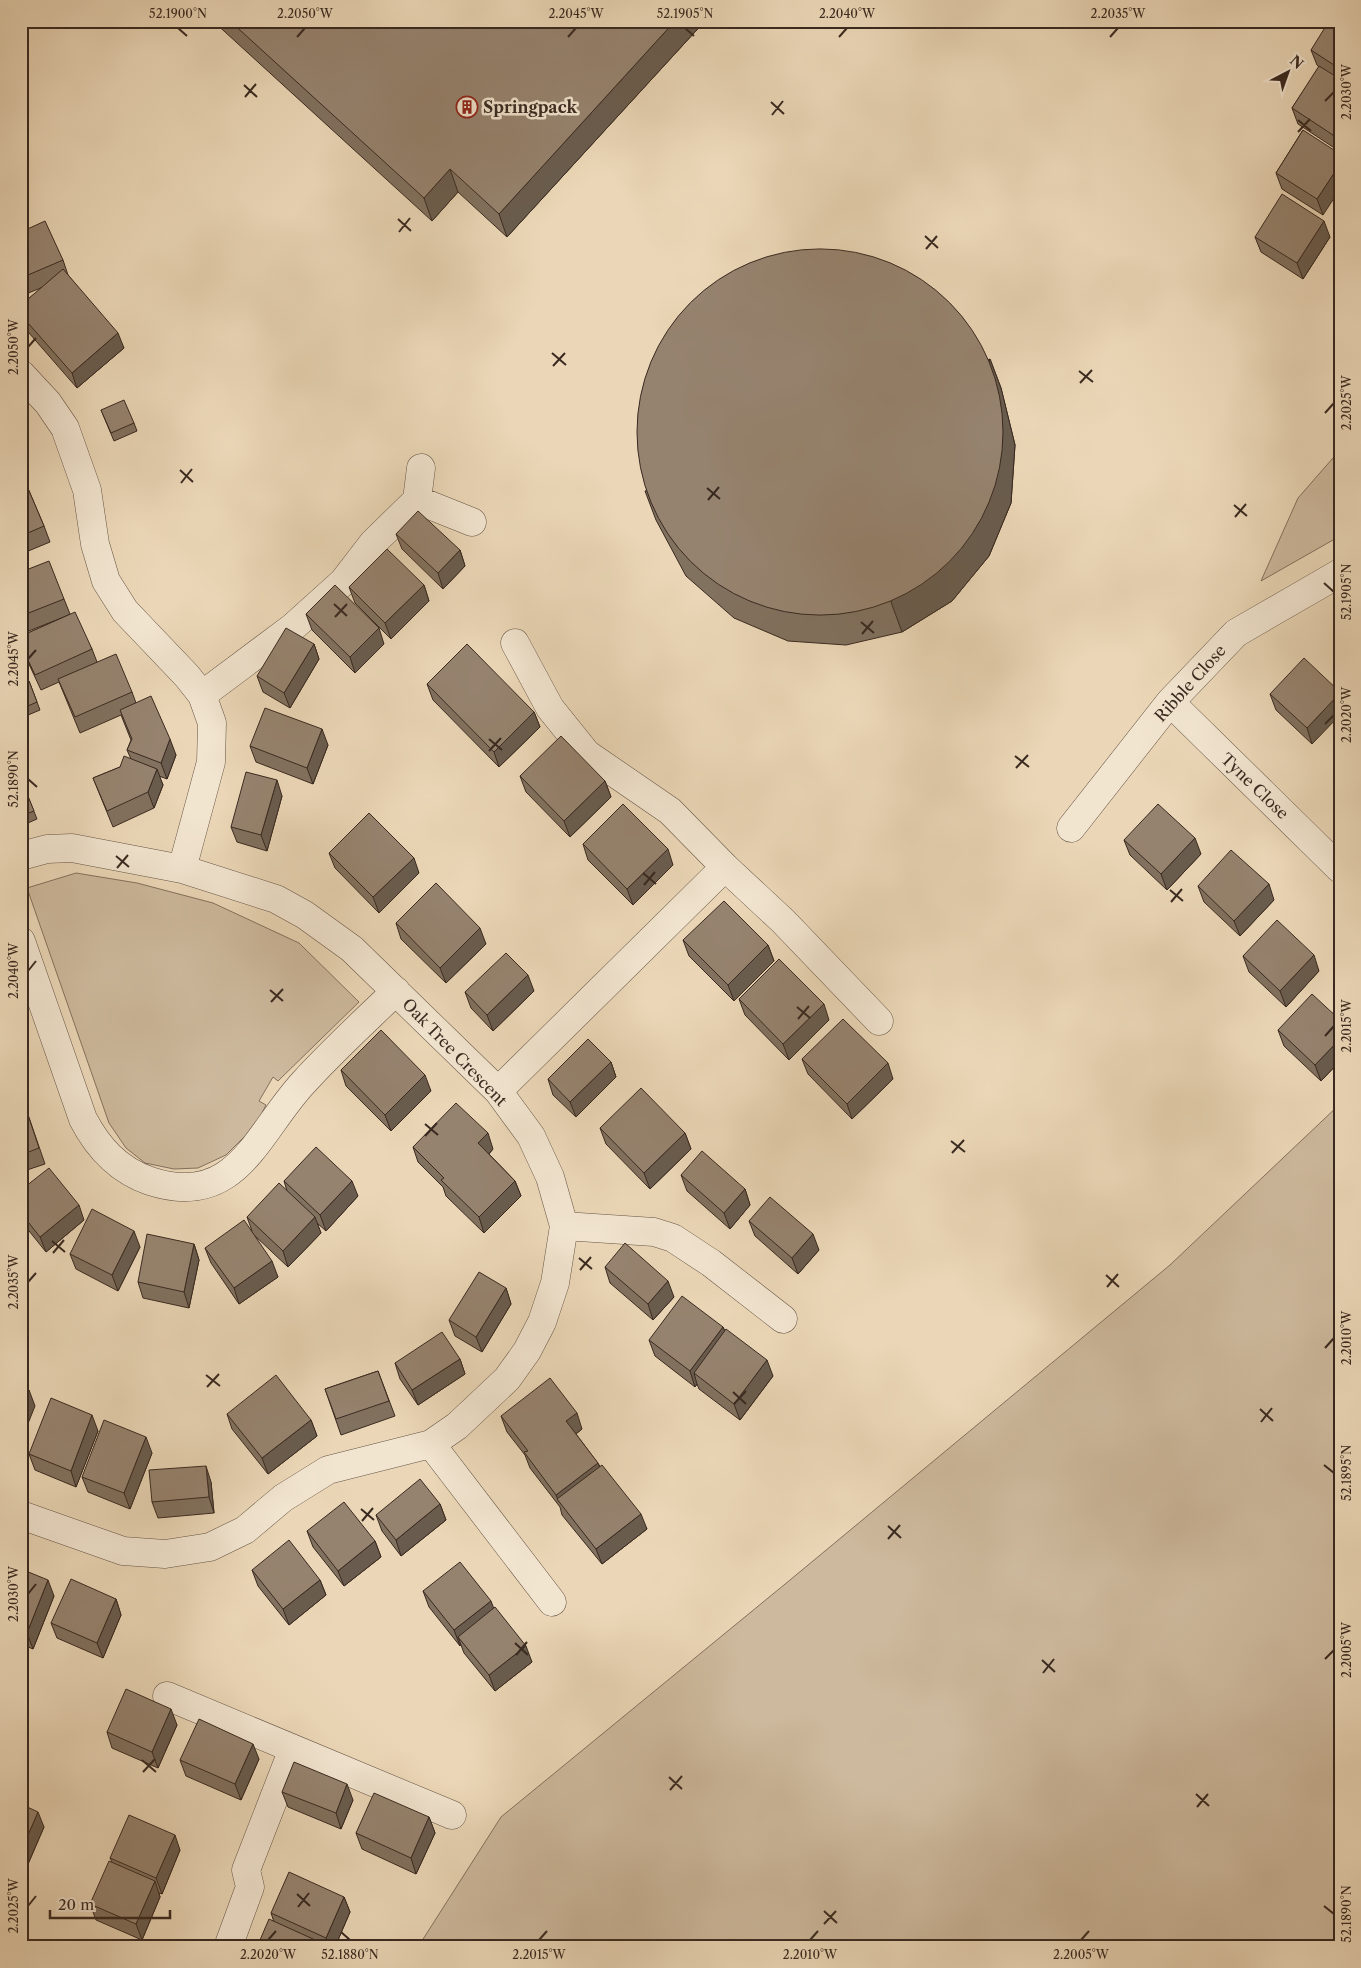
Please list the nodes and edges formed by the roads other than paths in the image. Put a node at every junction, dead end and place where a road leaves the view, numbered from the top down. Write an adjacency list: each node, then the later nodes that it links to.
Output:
1 (21, 374): 7 (street)
2 (421, 468): 3 (street)
3 (417, 500): 4 (street); 7 (street)
4 (472, 522)
5 (1340, 573): 8 (street, Ribble Close)
6 (515, 644): 11 (street)
7 (202, 696): 12 (street)
8 (1170, 702): 9 (street, Ribble Close); 13 (street, Tyne Close)
9 (1071, 828)
10 (21, 856): 12 (street, Oak Tree Crescent)
11 (725, 867): 16 (street); 17 (street)
12 (182, 869): 15 (street, Oak Tree Crescent)
13 (1340, 869)
14 (21, 941): 15 (street)
15 (396, 991): 17 (street, Oak Tree Crescent)
16 (879, 1021)
17 (498, 1091): 18 (street, Oak Tree Crescent)
18 (564, 1226): 19 (street); 20 (street, Oak Tree Crescent)
19 (783, 1319)
20 (431, 1444): 21 (street, Oak Tree Crescent); 22 (street)
21 (21, 1515)
22 (552, 1602)
23 (166, 1696): 24 (street)
24 (293, 1749): 25 (street); 26 (street)
25 (452, 1815)
26 (228, 1947)

